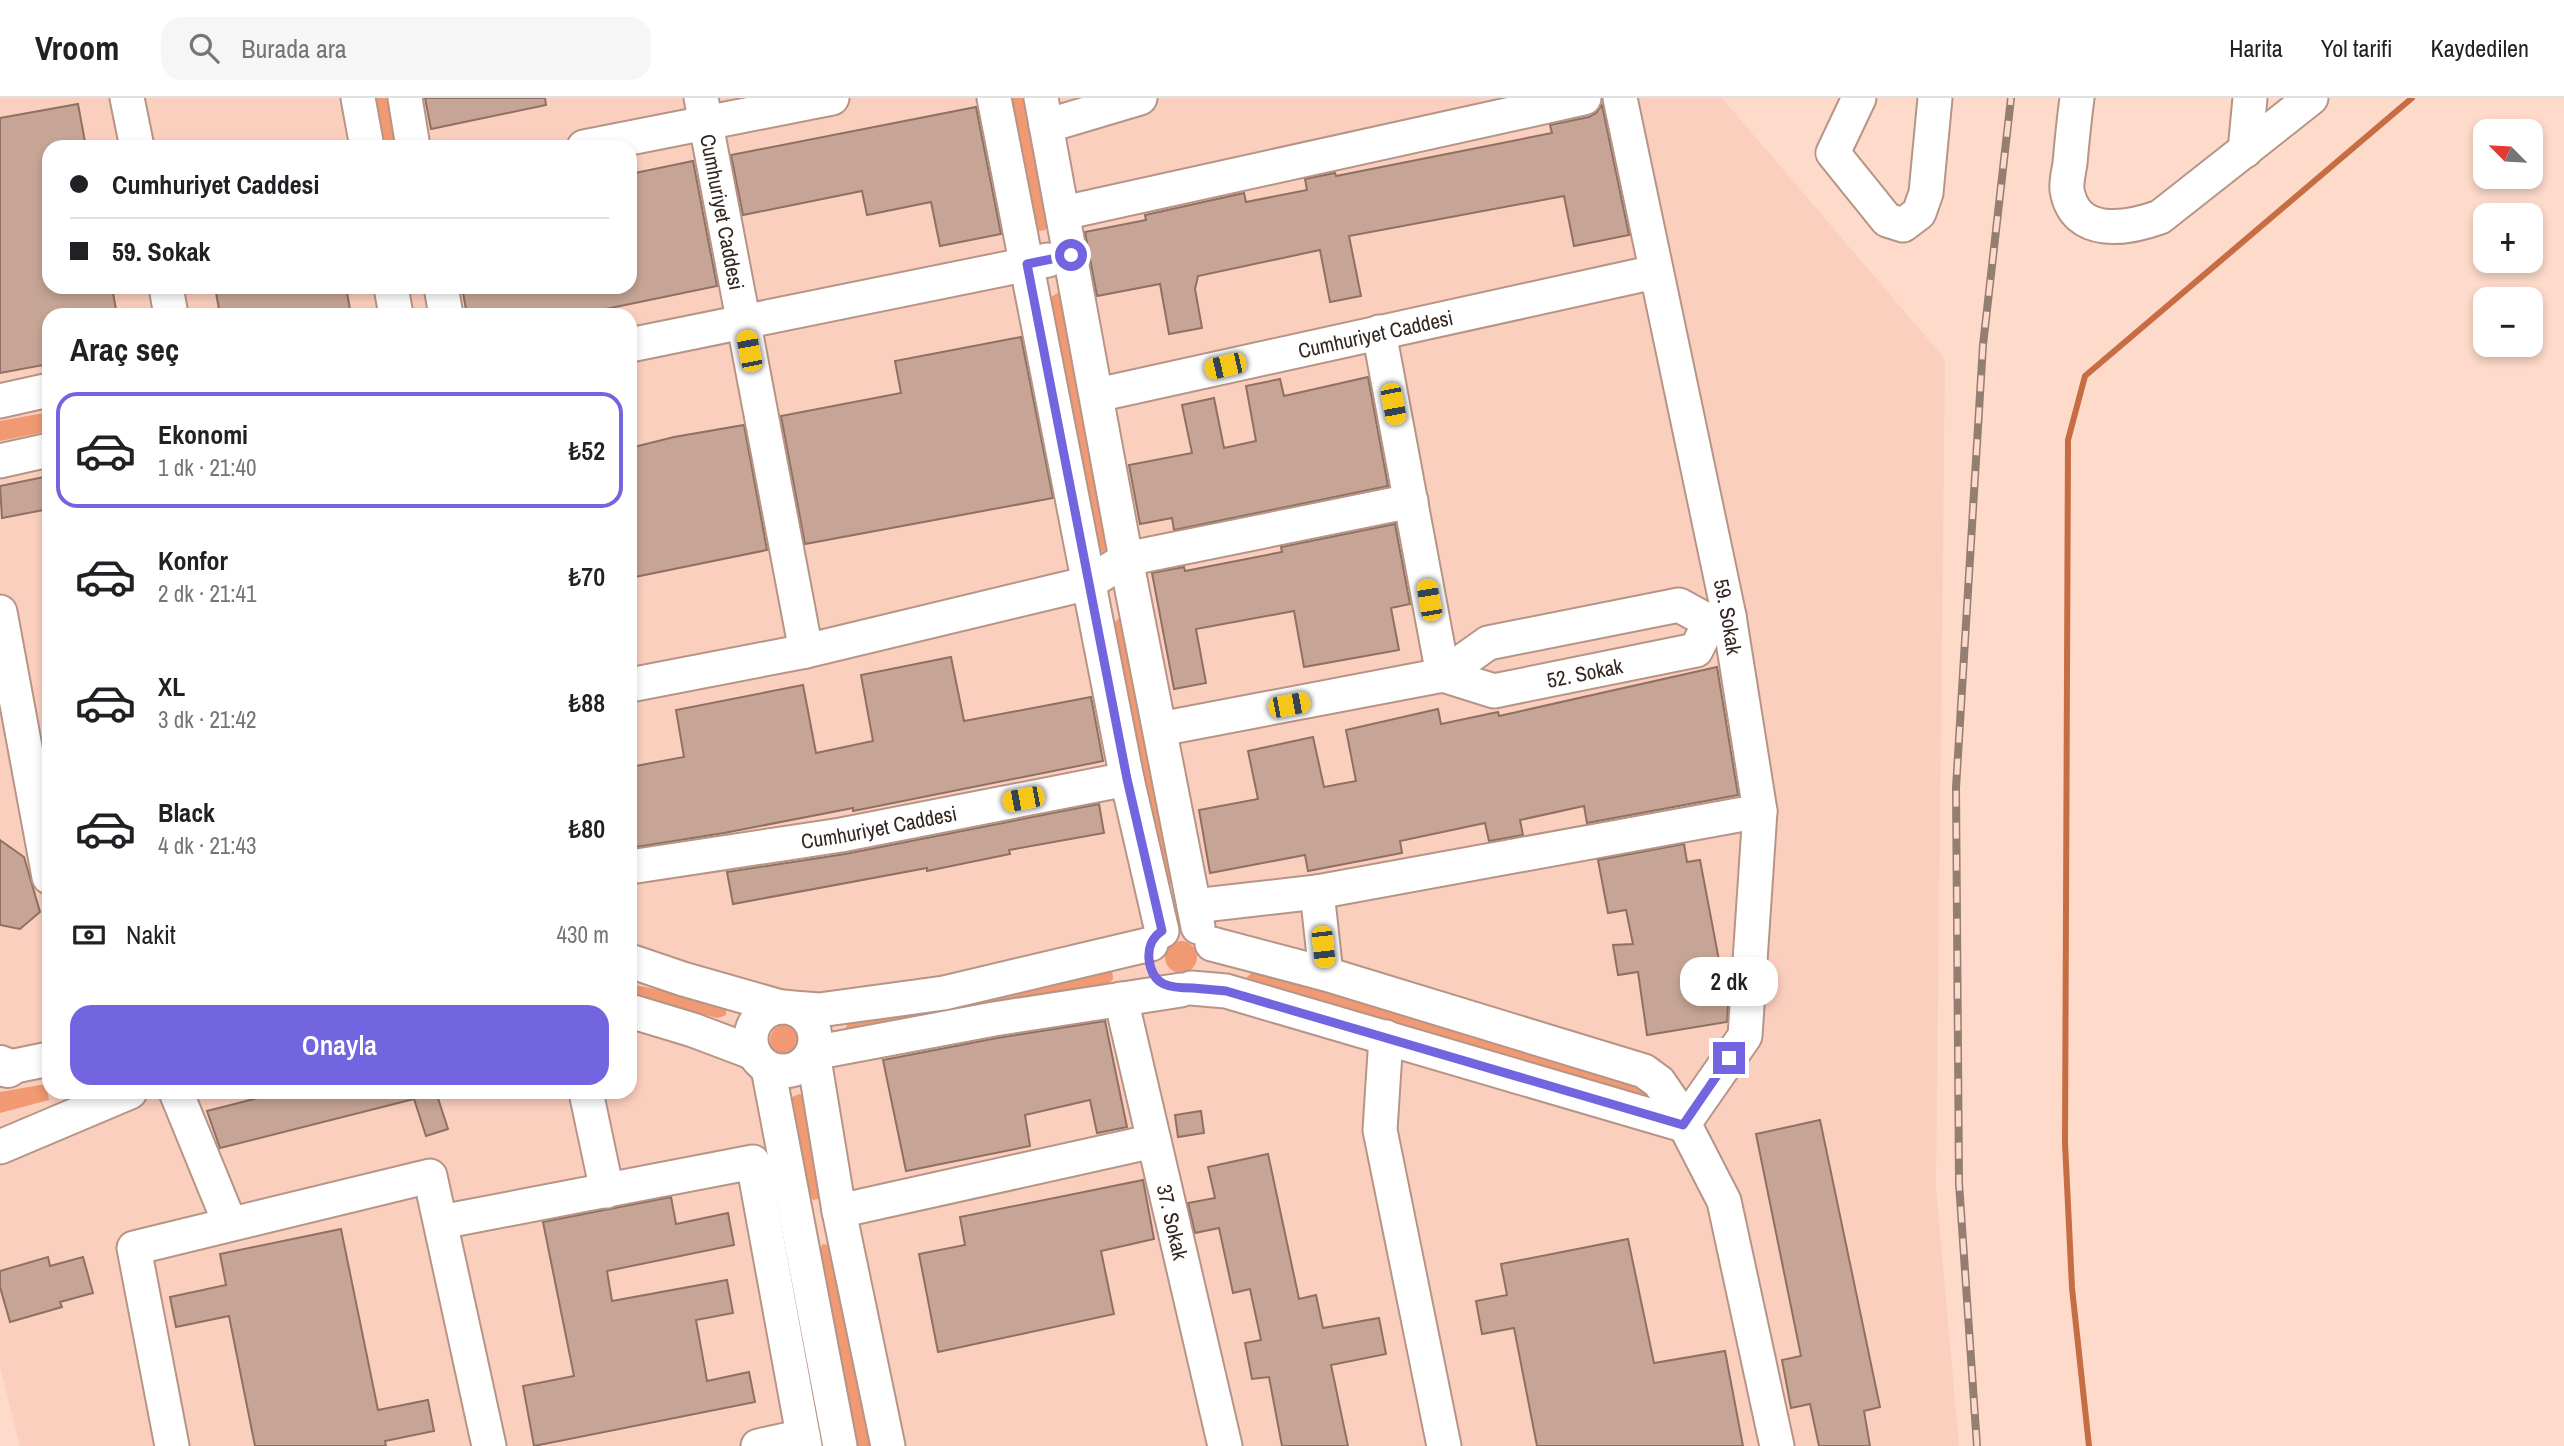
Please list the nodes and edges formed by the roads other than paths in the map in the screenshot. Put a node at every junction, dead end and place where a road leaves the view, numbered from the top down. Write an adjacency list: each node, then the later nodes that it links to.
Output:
1 (127, 98): 16 (street)
2 (358, 98): 17 (street)
3 (405, 98): 18 (street)
4 (832, 98): 14 (street)
5 (994, 98): 23 (street)
6 (1140, 98): 15 (street)
7 (1584, 98): 21 (street)
8 (1620, 98): 24 (street, 59. Sokak)
9 (1859, 98): 10 (street)
10 (1935, 98)
11 (2077, 98): 20 (street)
12 (2250, 98): 20 (street)
13 (2311, 98): 20 (street)
14 (704, 110): 19 (street); 25 (street, Cumhuriyet Caddesi)
15 (1044, 112): 21 (street)
16 (136, 140)
17 (365, 140)
18 (412, 140)
19 (607, 140)
20 (2245, 150)
21 (1063, 213): 22 (street)
22 (1071, 255): 23 (street); 29 (street)
23 (1027, 264): 25 (street); 35 (street)
24 (1655, 272): 26 (street, Cumhuriyet Caddesi); 37 (street, 59. Sokak)
25 (744, 324): 27 (street); 38 (street, Cumhuriyet Caddesi)
26 (1379, 332): 29 (street, Cumhuriyet Caddesi); 33 (street)
27 (637, 344)
28 (42, 392): 30 (street)
29 (1097, 395): 34 (street)
30 (0, 401)
31 (42, 452): 32 (street)
32 (0, 461)
33 (1411, 500): 34 (street); 39 (street)
34 (1126, 559): 35 (street); 41 (street)
35 (1089, 583): 38 (street); 43 (street)
36 (0, 612): 42 (street)
37 (1719, 619): 39 (street, 52. Sokak); 39 (street, 52. Sokak); 44 (street, 59. Sokak)
38 (806, 651): 40 (street)
39 (1443, 675): 41 (street, 52. Sokak)
40 (637, 684)
41 (1160, 730): 48 (street)
42 (26, 771): 45 (street)
43 (1127, 779): 46 (street, Cumhuriyet Caddesi); 49 (street)
44 (1760, 811): 47 (street); 64 (street, 59. Sokak)
45 (42, 822)
46 (637, 866)
47 (1317, 892): 48 (street); 51 (street)
48 (1202, 926): 49 (street); 51 (street); 52 (street)
49 (1156, 937): 52 (street); 54 (street)
50 (637, 963): 54 (street)
51 (1326, 974): 64 (street)
52 (1186, 989): 53 (street); 56 (street)
53 (1121, 999): 57 (street); 65 (street, 37. Sokak)
54 (787, 1007): 57 (street); 59 (street)
55 (637, 1013): 59 (street)
56 (1387, 1037): 64 (street); 78 (street)
57 (813, 1053): 59 (street); 68 (street)
58 (42, 1060): 60 (street)
59 (761, 1061): 75 (street)
60 (3, 1068)
61 (113, 1099): 66 (street)
62 (179, 1099): 70 (street)
63 (587, 1099): 67 (street)
64 (1683, 1125): 79 (street)
65 (1154, 1141): 68 (street); 77 (street, 37. Sokak)
66 (0, 1147)
67 (607, 1191): 69 (street); 71 (street)
68 (838, 1210): 76 (street)
69 (441, 1222): 70 (street); 73 (street)
70 (230, 1224): 72 (street)
71 (804, 1441): 74 (street)
72 (172, 1446)
73 (489, 1446)
74 (758, 1446)
75 (840, 1446)
76 (888, 1446)
77 (1225, 1446)
78 (1444, 1446)
79 (1777, 1446)

